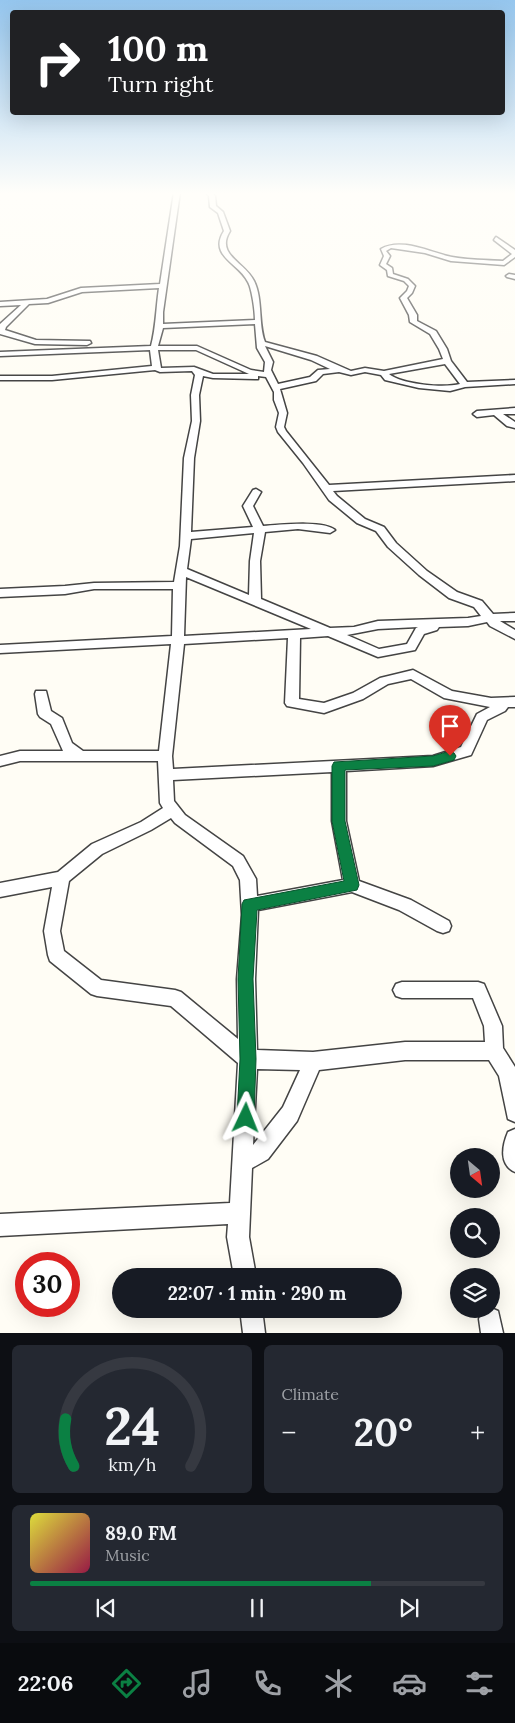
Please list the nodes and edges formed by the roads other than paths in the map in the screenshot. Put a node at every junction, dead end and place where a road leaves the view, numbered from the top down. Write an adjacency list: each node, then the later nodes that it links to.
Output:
1 (167, 254): 6 (street)
2 (225, 254): 9 (street)
3 (386, 254): 16 (street)
4 (436, 254): 5 (street)
5 (515, 254)
6 (163, 286): 8 (street); 10 (street)
7 (0, 304): 8 (street)
8 (26, 304): 11 (street)
9 (258, 322): 10 (street); 12 (street)
10 (160, 326): 14 (street)
11 (0, 332): 13 (street)
12 (262, 343): 18 (street); 22 (street)
13 (139, 348): 14 (street); 15 (street)
14 (154, 348): 17 (street); 22 (street)
15 (0, 354)
16 (447, 361): 20 (street); 24 (street)
17 (156, 368): 19 (street); 21 (street)
18 (339, 370): 20 (street); 22 (street)
19 (198, 372): 22 (street); 34 (street)
20 (384, 372): 24 (street)
21 (0, 378)
22 (273, 381): 30 (street)
23 (515, 382): 24 (street)
24 (465, 384)
25 (515, 411): 26 (street)
26 (495, 412): 27 (street); 28 (street)
27 (477, 414)
28 (515, 424)
29 (515, 478): 30 (street)
30 (326, 488): 39 (street)
31 (256, 492): 32 (street)
32 (260, 530): 33 (street); 34 (street); 37 (street)
33 (330, 530)
34 (186, 536): 35 (street)
35 (180, 578): 36 (street); 37 (street); 44 (street)
36 (0, 593)
37 (255, 601): 41 (street)
38 (515, 617): 39 (street)
39 (489, 618): 40 (street); 43 (street)
40 (444, 623): 41 (street); 41 (street)
41 (326, 632): 42 (street)
42 (294, 634): 44 (street); 47 (street)
43 (515, 635)
44 (178, 640): 45 (street); 49 (street)
45 (0, 649)
46 (41, 694): 48 (street)
47 (510, 702): 51 (street)
48 (80, 756): 49 (street); 50 (street)
49 (165, 756): 52 (street)
50 (0, 761)
51 (339, 766): 52 (street); 55 (street)
52 (166, 775): 53 (street)
53 (172, 810): 54 (street); 57 (street)
54 (62, 878): 56 (street); 61 (street)
55 (352, 885): 57 (street); 58 (street)
56 (0, 890)
57 (250, 904): 61 (street)
58 (443, 926)
59 (402, 990): 60 (street)
60 (494, 1051): 62 (street); 63 (street)
61 (248, 1059): 62 (street); 65 (street)
62 (313, 1061): 65 (street)
63 (515, 1112)
64 (515, 1139): 66 (street)
65 (243, 1162): 67 (street)
66 (515, 1162)
67 (239, 1214): 68 (street); 69 (street)
68 (0, 1225)
69 (244, 1268)
70 (252, 1318): 71 (street)
71 (254, 1333)

